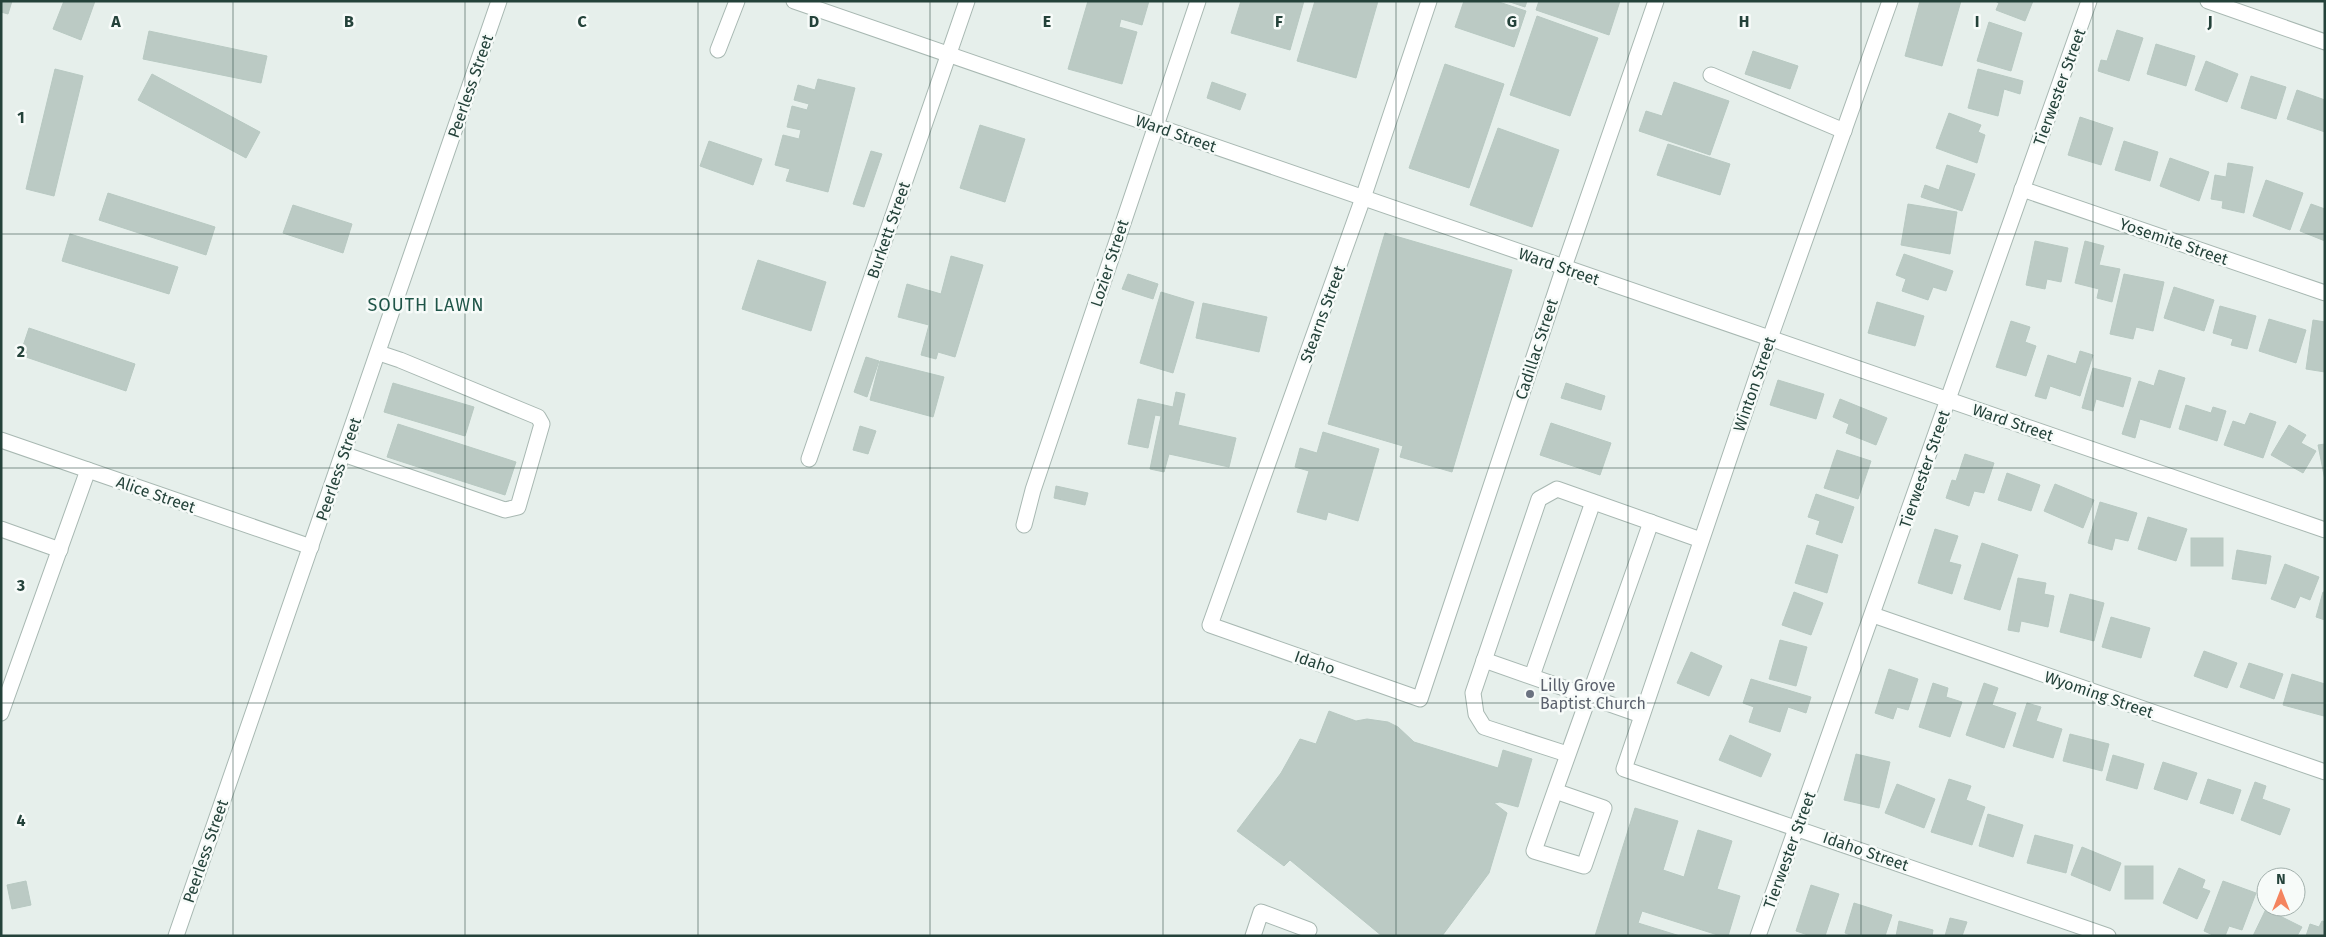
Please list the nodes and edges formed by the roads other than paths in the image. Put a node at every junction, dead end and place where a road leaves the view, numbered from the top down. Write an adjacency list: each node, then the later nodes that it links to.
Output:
1 (500, 1): 22 (street, Peerless Street)
2 (737, 1): 12 (street)
3 (794, 1): 13 (street, Ward Street)
4 (966, 1): 13 (street, Burkett Street)
5 (1198, 1): 15 (street, Lozier Street)
6 (1429, 1): 18 (street, Stearns Street)
7 (1656, 1): 19 (street, Cadillac Street)
8 (1890, 1): 16 (street, Winton Street)
9 (2089, 1): 17 (street, Tierwester Street)
10 (2208, 1): 11 (street)
11 (2325, 42)
12 (718, 50)
13 (948, 55): 15 (street, Ward Street); 26 (street, Burkett Street)
14 (1711, 75): 16 (street)
15 (1155, 126): 18 (street, Ward Street); 30 (street, Lozier Street)
16 (1844, 131): 21 (street, Winton Street)
17 (2022, 189): 20 (street, Yosemite Street); 23 (street, Tierwester Street)
18 (1363, 198): 19 (street, Ward Street); 37 (street, Stearns Street)
19 (1564, 267): 21 (street, Ward Street); 41 (street, Cadillac Street)
20 (2325, 293)
21 (1770, 338): 23 (street, Ward Street); 33 (street, Winton Street)
22 (379, 353): 25 (street, Peerless Street); 25 (street)
23 (1948, 400): 32 (street, Ward Street); 36 (street, Tierwester Street)
24 (1, 440): 27 (street, Alice Street)
25 (343, 454): 34 (street, Peerless Street)
26 (810, 459)
27 (88, 470): 34 (street, Alice Street); 35 (street)
28 (1594, 502): 29 (street); 38 (street); 39 (street)
29 (1651, 522): 33 (street); 40 (street)
30 (1024, 525)
31 (1, 530): 35 (street)
32 (2325, 530)
33 (1701, 540): 43 (street, Winton Street)
34 (311, 547): 50 (street, Peerless Street)
35 (60, 550): 42 (street)
36 (1872, 615): 46 (street, Wyoming Street); 48 (street, Tierwester Street)
37 (1210, 625): 41 (street, Idaho)
38 (1484, 660): 39 (street); 44 (street)
39 (1532, 676): 40 (street)
40 (1590, 697): 43 (street); 44 (street)
41 (1420, 699)
42 (1, 713)
43 (1641, 715): 45 (street, Winton Street)
44 (1568, 754): 47 (street)
45 (1624, 769): 48 (street, Idaho Street)
46 (2325, 772)
47 (1555, 790): 47 (street)
48 (1797, 827): 52 (street, Tierwester Street); 53 (street, Idaho Street)
49 (1309, 930): 51 (street)
50 (176, 936)
51 (1253, 936)
52 (1758, 936)
53 (2108, 936)

